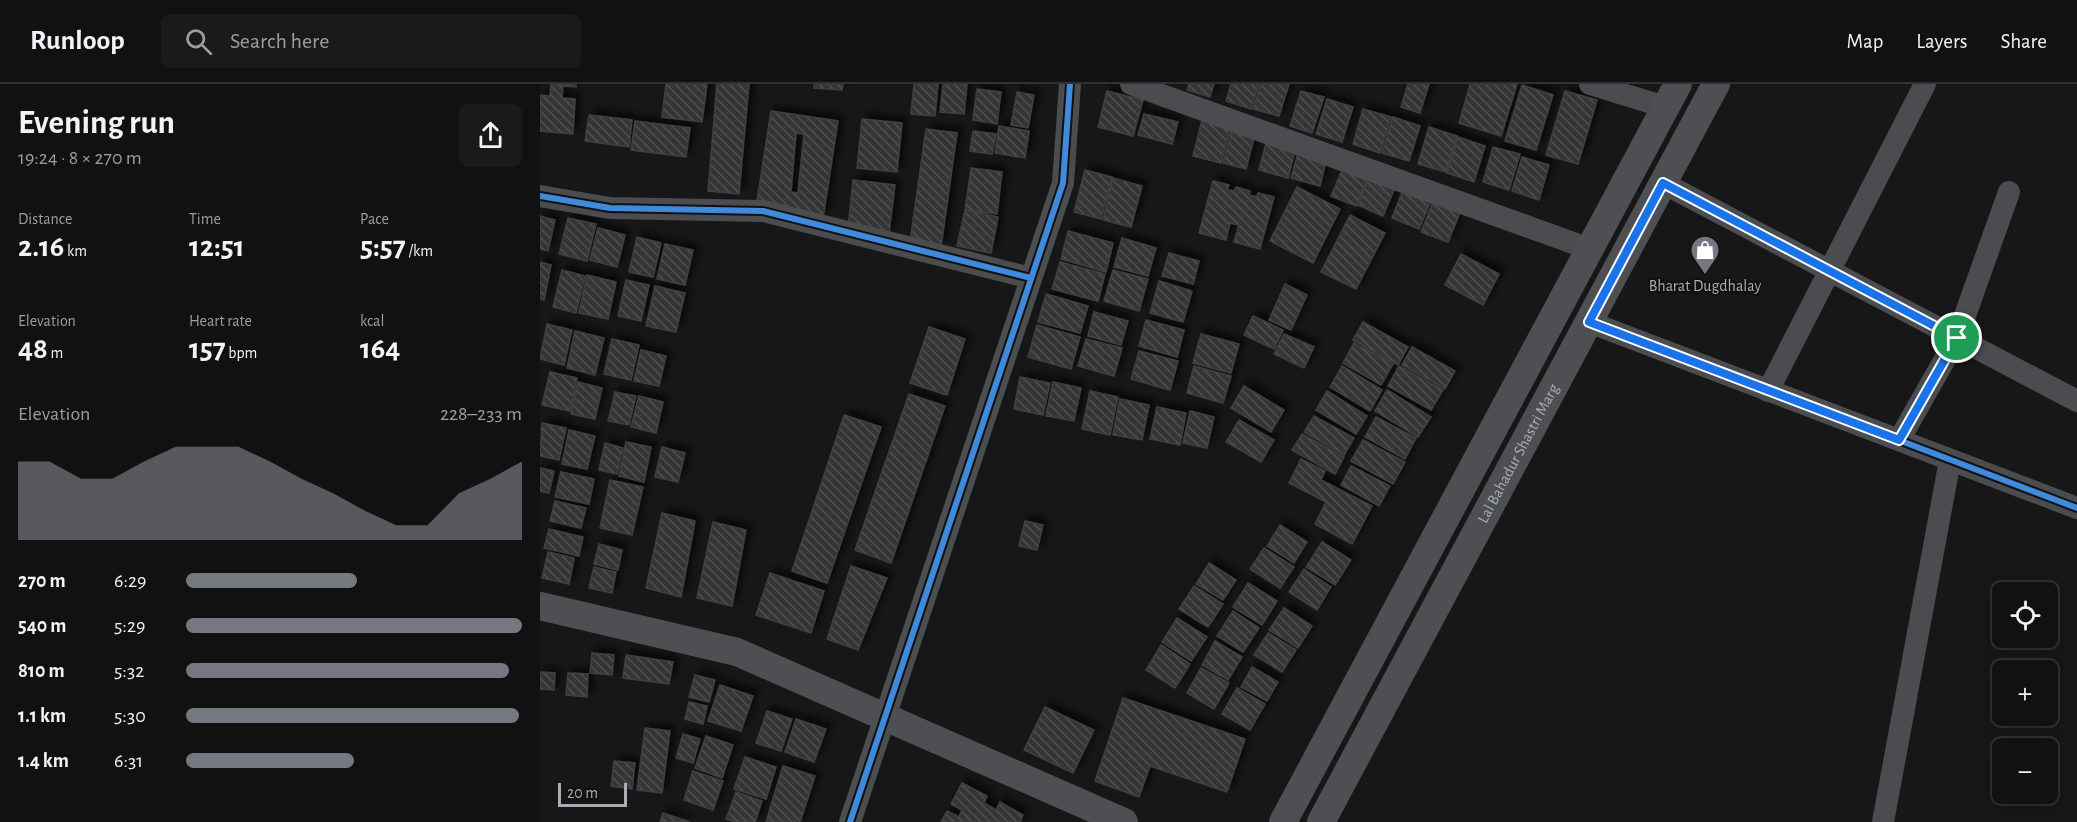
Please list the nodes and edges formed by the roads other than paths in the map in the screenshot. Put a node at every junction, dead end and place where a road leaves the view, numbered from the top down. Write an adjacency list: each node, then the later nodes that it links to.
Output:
1 (1070, 84): 12 (street)
2 (1131, 84): 10 (street)
3 (1590, 84): 6 (street)
4 (1716, 84): 7 (main road, Lal Bahadur Shastri Marg)
5 (1925, 84): 11 (street)
6 (1672, 96): 10 (main road, Lal Bahadur Shastri Marg)
7 (1663, 183): 11 (street); 13 (main road, Lal Bahadur Shastri Marg)
8 (2009, 192): 14 (street)
9 (540, 196): 12 (street)
10 (1590, 249): 24 (main road, Lal Bahadur Shastri Marg)
11 (1830, 270): 14 (street); 15 (street)
12 (1031, 278): 21 (street)
13 (1589, 322): 15 (street); 25 (main road, Lal Bahadur Shastri Marg)
14 (1957, 338): 16 (street); 17 (street)
15 (1768, 391): 17 (street)
16 (2077, 401)
17 (1899, 440): 18 (street)
18 (1950, 460): 19 (street); 26 (street)
19 (2077, 508)
20 (540, 606): 21 (main road)
21 (886, 716): 22 (street); 23 (main road)
22 (850, 822)
23 (1124, 822)
24 (1283, 822)
25 (1321, 822)
26 (1883, 822)

